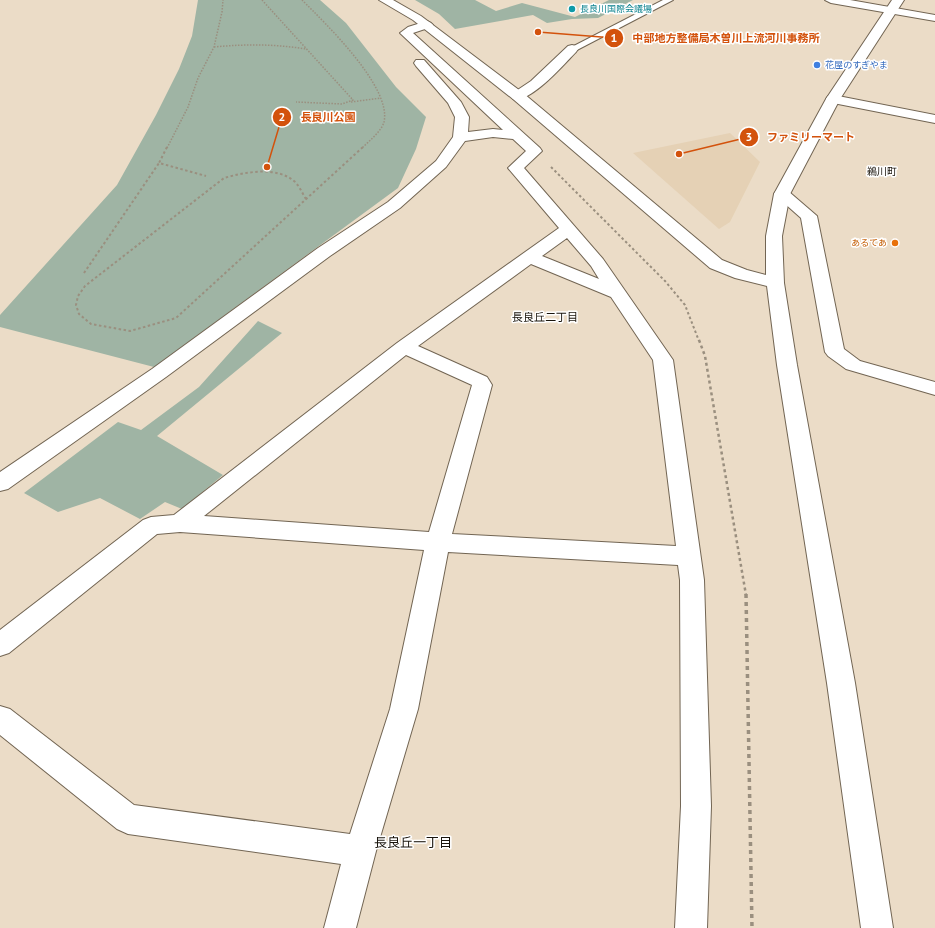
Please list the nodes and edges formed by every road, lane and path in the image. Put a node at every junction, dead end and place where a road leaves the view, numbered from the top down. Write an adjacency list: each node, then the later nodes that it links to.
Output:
1 (223, 0): 10 (path)
2 (262, 0): 11 (path)
3 (302, 0): 14 (path)
4 (385, 0): 9 (street)
5 (669, 0): 12 (lane)
6 (831, 0): 7 (street)
7 (894, 5): 8 (street); 15 (street)
8 (935, 18)
9 (422, 22): 13 (street); 19 (street); 20 (street)
10 (214, 47): 11 (path); 21 (path)
11 (307, 49): 17 (path)
12 (572, 49): 13 (street)
13 (518, 96): 28 (street)
14 (381, 98): 17 (path); 24 (path)
15 (833, 99): 18 (street); 23 (street)
16 (296, 102): 17 (path)
17 (348, 102)
18 (935, 119)
19 (518, 135): 20 (street); 25 (street)
20 (460, 136): 32 (street)
21 (159, 163): 22 (path); 27 (path)
22 (206, 176)
23 (782, 194): 28 (street); 31 (street)
24 (306, 199): 24 (path)
25 (568, 229): 26 (street); 29 (street)
26 (530, 257): 29 (street); 30 (street)
27 (84, 273)
28 (774, 283): 41 (street)
29 (618, 293): 35 (street)
30 (404, 347): 33 (street); 34 (street)
31 (935, 389)
32 (0, 483)
33 (180, 523): 34 (street); 36 (street)
34 (438, 542): 35 (street); 38 (street)
35 (689, 556): 40 (street)
36 (0, 645)
37 (0, 718): 38 (street)
38 (360, 851): 39 (street)
39 (340, 928)
40 (691, 928)
41 (877, 928)

